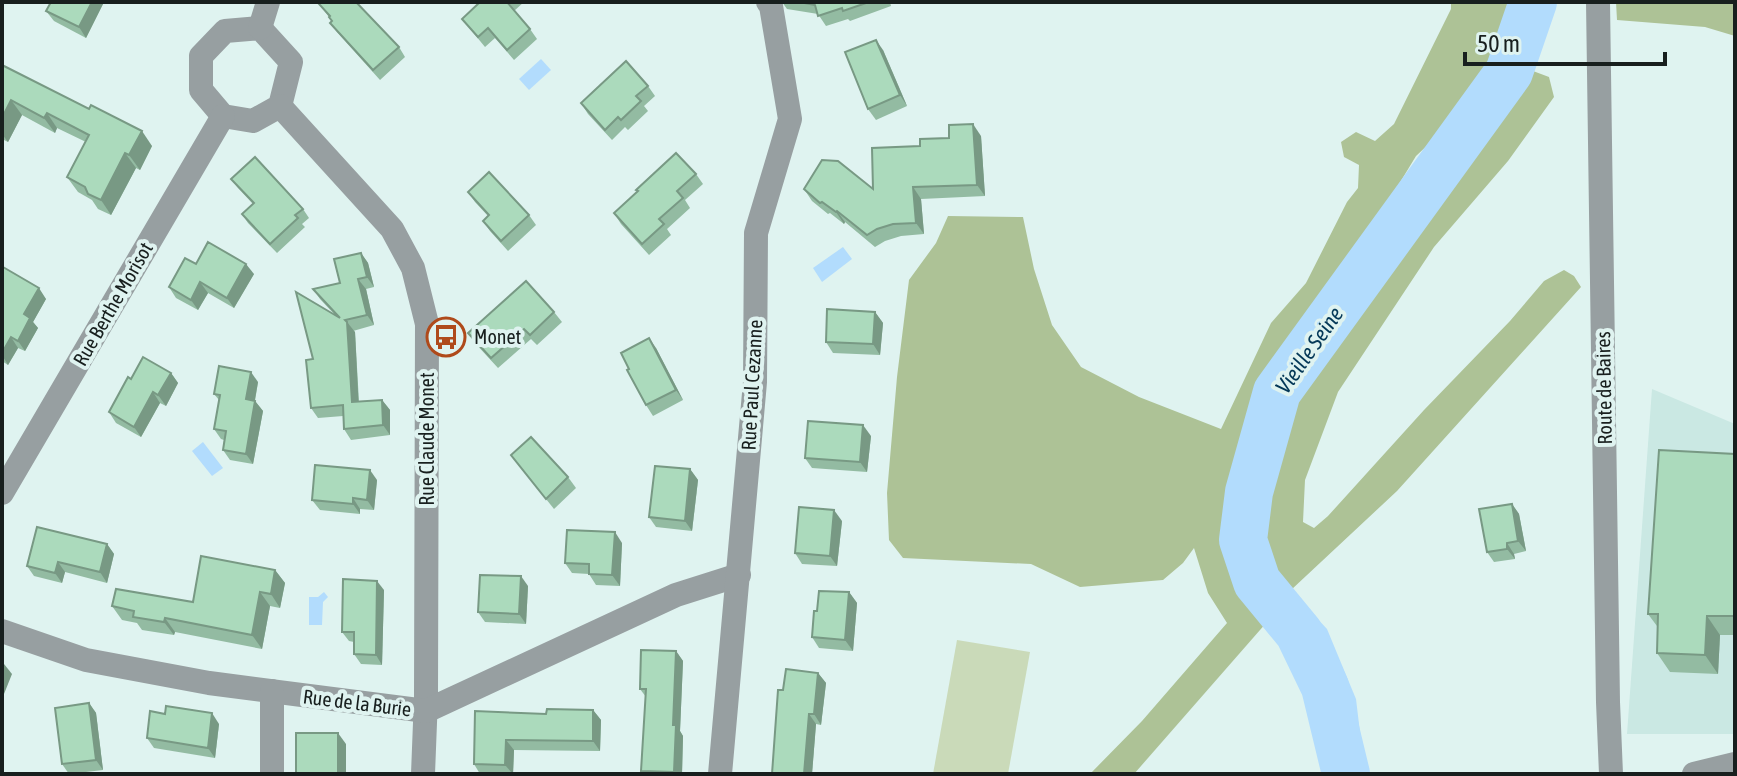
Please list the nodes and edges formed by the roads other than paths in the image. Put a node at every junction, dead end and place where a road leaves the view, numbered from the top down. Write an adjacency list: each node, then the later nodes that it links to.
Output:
1 (268, 2): 4 (street)
2 (768, 2): 8 (street, Rue Paul Cezanne)
3 (1598, 2): 16 (street, Route de Baires)
4 (260, 28): 5 (street); 6 (street)
5 (280, 106): 6 (street); 11 (street, Rue Claude Monet)
6 (223, 116): 7 (street, Rue Berthe Morisot)
7 (2, 493)
8 (739, 575): 11 (street, Rue de la Burie); 15 (street, Rue Paul Cezanne)
9 (2, 631): 10 (street, Rue de la Burie)
10 (272, 691): 11 (street, Rue de la Burie); 13 (street)
11 (426, 711): 14 (street, Rue Claude Monet)
12 (1735, 764): 17 (street)
13 (272, 774)
14 (423, 774)
15 (720, 774)
16 (1611, 774)
17 (1694, 774)

